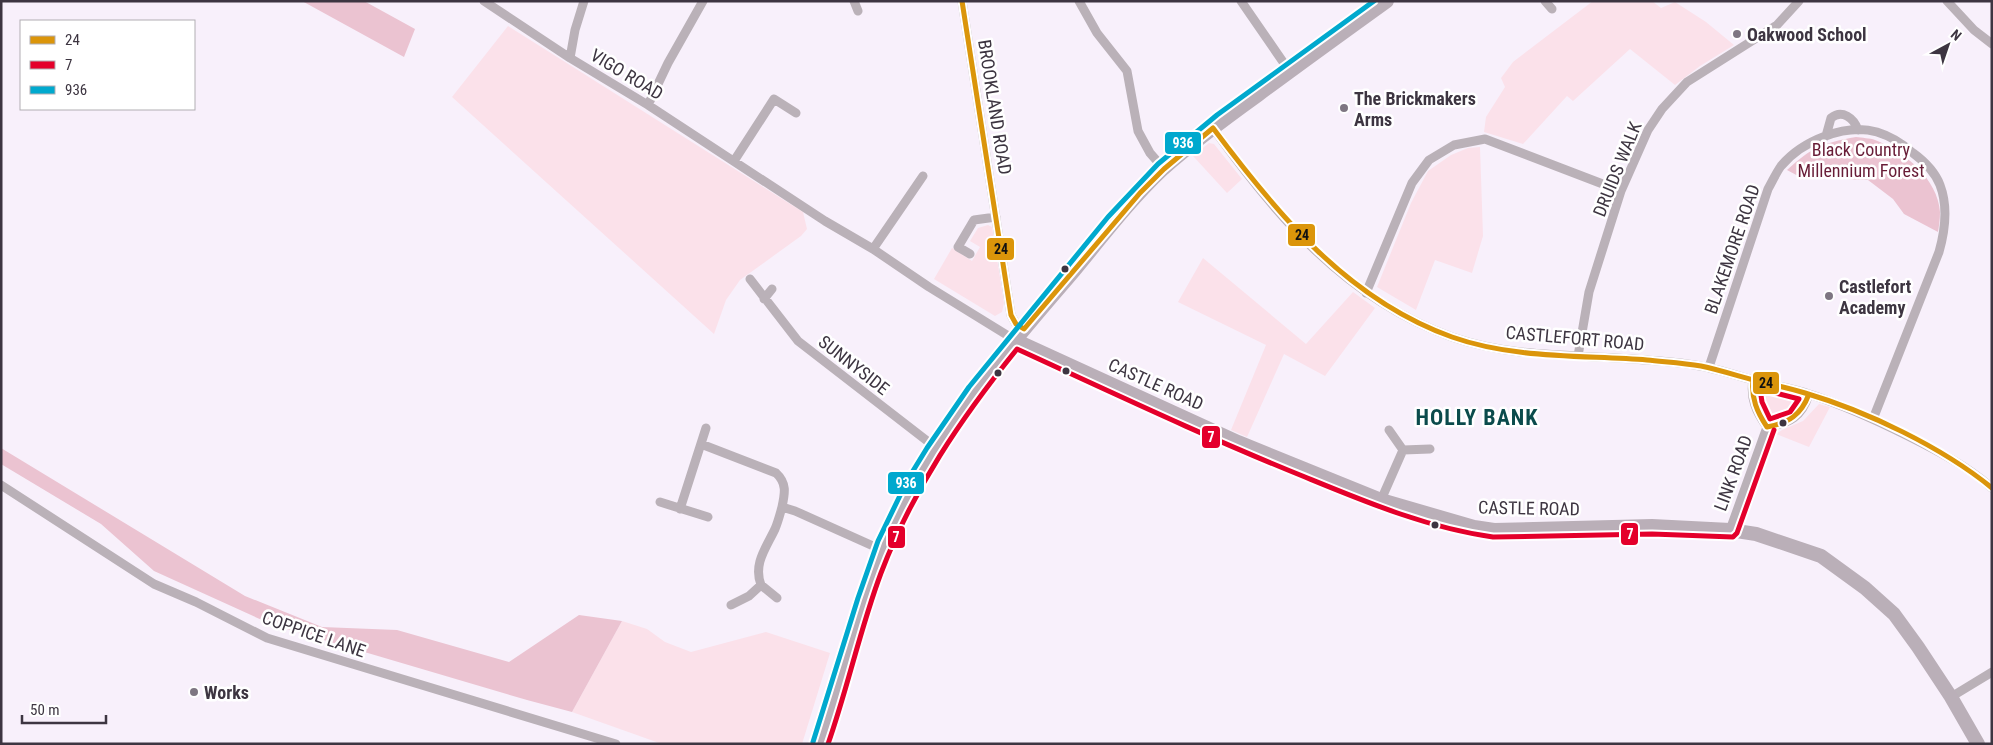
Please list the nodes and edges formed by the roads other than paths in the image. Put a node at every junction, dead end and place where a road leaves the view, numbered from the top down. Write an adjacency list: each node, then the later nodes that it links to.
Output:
1 (484, 1): 15 (street, VIGO ROAD)
2 (584, 1): 15 (street)
3 (703, 1): 17 (street)
4 (854, 1): 13 (street)
5 (962, 1): 26 (street, BROOKLAND ROAD)
6 (1079, 1): 23 (street)
7 (1241, 1): 16 (street)
8 (1387, 1): 16 (street)
9 (1545, 1): 12 (street)
10 (1799, 1): 25 (street, DRUIDS WALK)
11 (1947, 1): 14 (street)
12 (1552, 9)
13 (858, 11)
14 (1992, 44)
15 (570, 58): 17 (street, VIGO ROAD)
16 (1290, 72): 19 (street)
17 (648, 105): 22 (street, VIGO ROAD)
18 (796, 113): 22 (street)
19 (1214, 128): 23 (street); 31 (street, CASTLEFORT ROAD)
20 (1858, 130): 21 (street, BLAKEMORE ROAD); 21 (street); 39 (street, BLAKEMORE ROAD)
21 (1826, 136): 36 (street, BLAKEMORE ROAD)
22 (734, 161): 27 (street, VIGO ROAD)
23 (1164, 169): 33 (street)
24 (923, 176): 27 (street)
25 (1621, 191): 31 (street); 35 (street, DRUIDS WALK)
26 (996, 217): 28 (street); 33 (street, BROOKLAND ROAD)
27 (874, 249): 34 (street, VIGO ROAD)
28 (970, 254)
29 (750, 279): 32 (street, SUNNYSIDE)
30 (772, 289): 32 (street)
31 (1366, 293): 35 (street, CASTLEFORT ROAD)
32 (764, 299): 44 (street, SUNNYSIDE)
33 (1024, 329): 34 (street)
34 (1015, 340): 44 (street); 49 (street, CASTLE ROAD)
35 (1578, 356): 36 (street, CASTLEFORT ROAD)
36 (1709, 368): 37 (street, CASTLEFORT ROAD)
37 (1753, 380): 38 (street, CASTLEFORT ROAD); 40 (street, LINK ROAD)
38 (1809, 394): 39 (street, CASTLEFORT ROAD); 40 (street, LINK ROAD)
39 (1874, 419): 47 (street, CASTLEFORT ROAD)
40 (1767, 427): 54 (street, LINK ROAD)
41 (706, 428): 43 (street)
42 (1390, 430): 46 (street)
43 (701, 444): 51 (street); 52 (street)
44 (935, 448): 55 (street)
45 (1430, 449): 46 (street)
46 (1403, 450): 49 (street)
47 (1990, 482)
48 (1, 485): 61 (street, COPPICE LANE)
49 (1381, 500): 54 (street, CASTLE ROAD)
50 (660, 502): 52 (street)
51 (782, 507): 55 (street); 56 (street)
52 (680, 509): 53 (street)
53 (708, 517)
54 (1730, 530): 60 (street, CASTLE ROAD)
55 (882, 550): 62 (street)
56 (761, 585): 57 (street); 58 (street)
57 (776, 598)
58 (731, 605)
59 (1992, 672): 60 (street)
60 (1951, 697): 63 (street, CASTLE ROAD)
61 (616, 744)
62 (820, 744)
63 (1978, 744)

